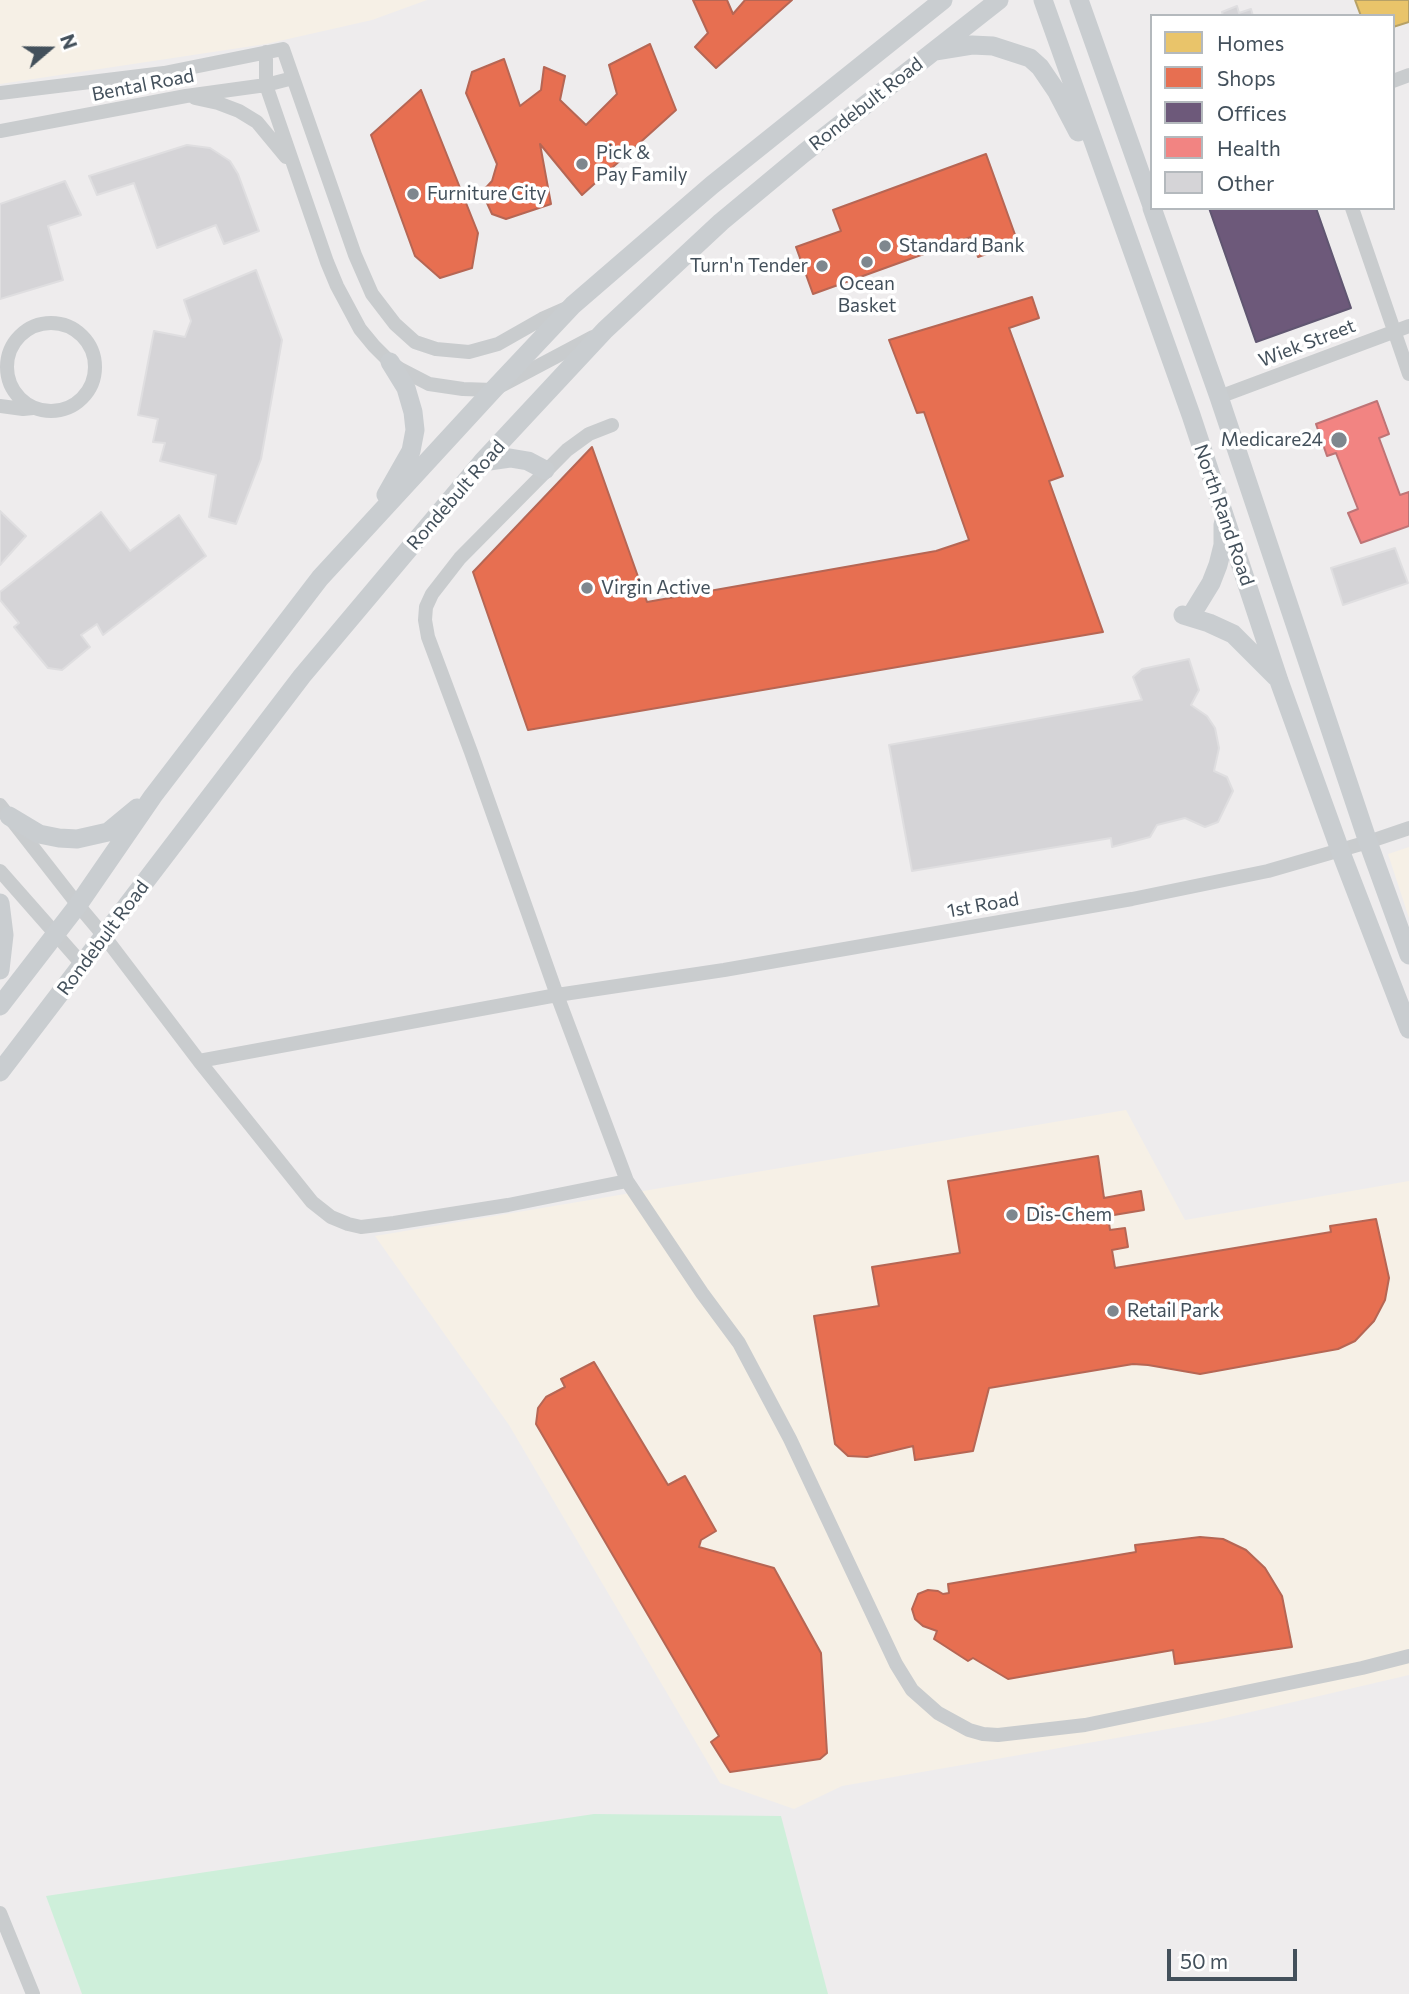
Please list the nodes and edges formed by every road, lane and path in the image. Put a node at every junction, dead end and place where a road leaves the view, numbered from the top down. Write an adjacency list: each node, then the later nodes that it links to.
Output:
1 (943, 0): 19 (main road, Rondebult Road)
2 (999, 0): 7 (main road, Rondebult Road)
3 (1043, 0): 15 (main road, North Rand Road)
4 (1079, 0): 6 (main road, North Rand Road)
5 (1086, 0): 6 (main road)
6 (1089, 28): 16 (main road, North Rand Road)
7 (933, 51): 15 (main road); 21 (main road, Rondebult Road)
8 (266, 52): 9 (street, Bental Road); 10 (street); 11 (street, Bental Road)
9 (293, 78): 10 (street, Bental Road); 19 (street)
10 (266, 85): 12 (street, Bental Road); 14 (street)
11 (0, 93)
12 (186, 96): 13 (street, Bental Road); 14 (street)
13 (0, 131)
14 (292, 163): 24 (street)
15 (1105, 178): 33 (main road, North Rand Road)
16 (1150, 201)
17 (1153, 210): 27 (main road, North Rand Road)
18 (1353, 210): 22 (street)
19 (573, 305): 26 (main road, Rondebult Road)
20 (1409, 326): 22 (street, Wiek Street)
21 (605, 330): 26 (street); 31 (main road, Rondebult Road)
22 (1394, 331): 25 (street); 27 (street, Wiek Street)
23 (4, 359): 29 (street); 29 (street)
24 (390, 362): 26 (street); 34 (main road)
25 (1409, 374)
26 (493, 390): 34 (main road, Rondebult Road)
27 (1219, 397): 39 (main road, North Rand Road)
28 (0, 407): 29 (street)
29 (33, 408)
30 (612, 425): 32 (street)
31 (482, 462): 32 (main road); 45 (main road, Rondebult Road)
32 (545, 470): 49 (street)
33 (1224, 517): 35 (main road, North Rand Road); 35 (main road)
34 (372, 521): 36 (main road, Rondebult Road)
35 (1279, 681): 40 (main road, North Rand Road)
36 (153, 796): 37 (main road); 43 (main road, Rondebult Road)
37 (5, 811): 43 (street)
38 (1409, 828): 39 (street, 1st Road)
39 (1368, 842): 40 (street, 1st Road); 46 (main road, North Rand Road)
40 (1340, 850): 49 (street, 1st Road); 51 (main road, North Rand Road)
41 (0, 871): 44 (street)
42 (0, 902): 48 (main road)
43 (78, 905): 44 (main road, Rondebult Road); 45 (street)
44 (54, 934): 47 (street); 50 (main road, Rondebult Road)
45 (104, 936): 47 (main road, Rondebult Road); 52 (street)
46 (1409, 955)
47 (82, 964): 53 (main road, Rondebult Road)
48 (0, 971)
49 (557, 995): 52 (street, 1st Road); 54 (street)
50 (0, 1006)
51 (1409, 1029)
52 (199, 1061): 54 (street)
53 (0, 1072)
54 (628, 1181): 55 (street)
55 (1409, 1656)
56 (0, 1913): 57 (street)
57 (33, 1994)

